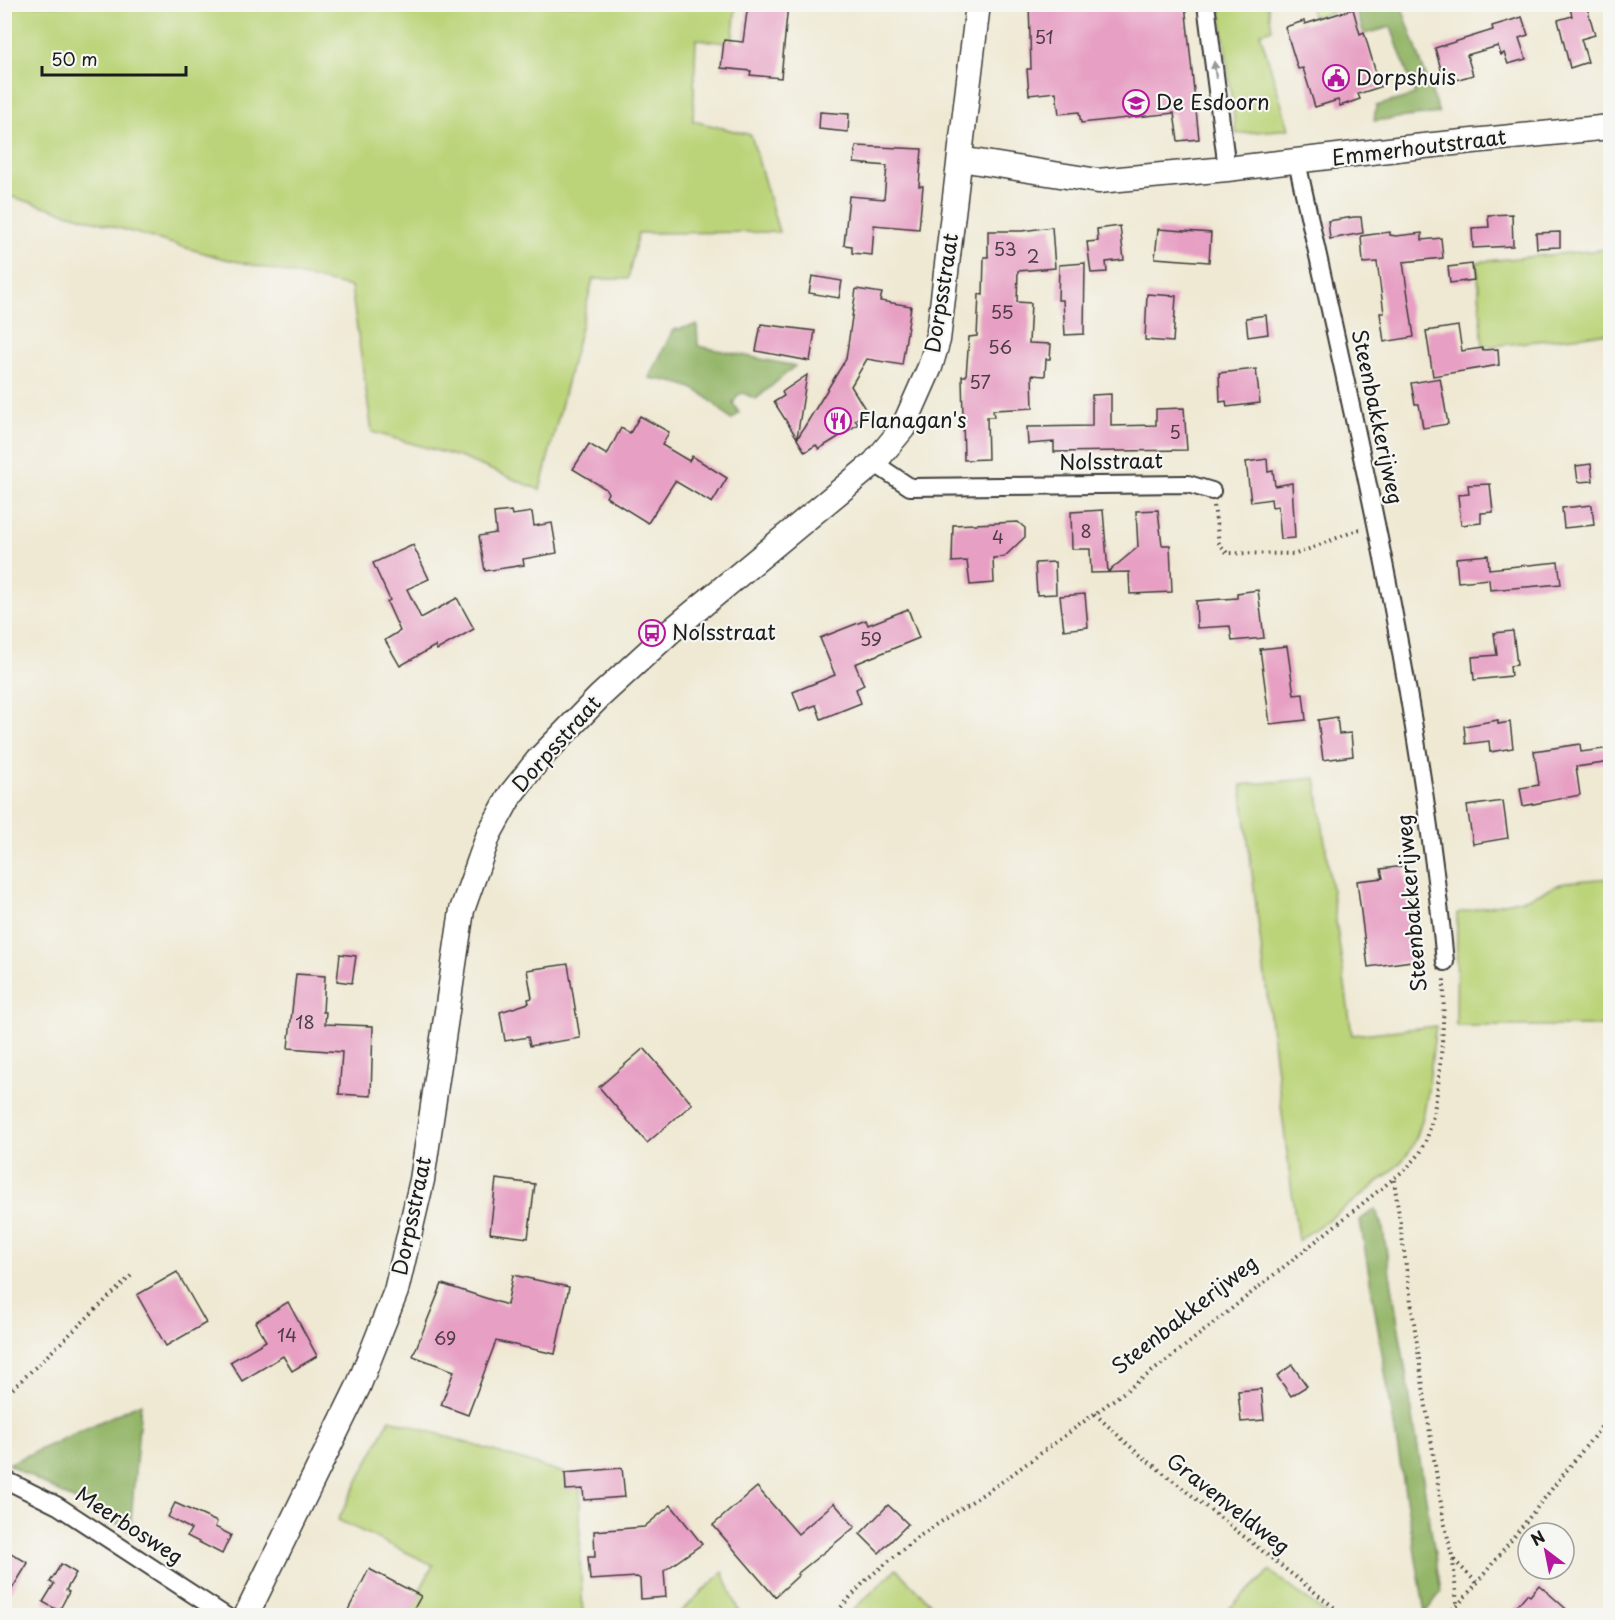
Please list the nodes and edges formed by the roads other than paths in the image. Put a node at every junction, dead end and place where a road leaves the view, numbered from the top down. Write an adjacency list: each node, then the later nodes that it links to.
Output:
1 (978, 4): 4 (main road, Dorpsstraat)
2 (1206, 4): 6 (street, one-way to 2)
3 (1611, 127): 5 (main road, Emmerhoutstraat)
4 (960, 159): 6 (main road, Emmerhoutstraat); 7 (main road, Dorpsstraat)
5 (1298, 162): 6 (main road, Emmerhoutstraat); 9 (street, Steenbakkerijweg)
6 (1227, 170)
7 (874, 463): 8 (street, Nolsstraat); 12 (main road, Dorpsstraat)
8 (1212, 491)
9 (1445, 962)
10 (4, 1479): 11 (street, Meerbosweg)
11 (226, 1616)
12 (246, 1616)

